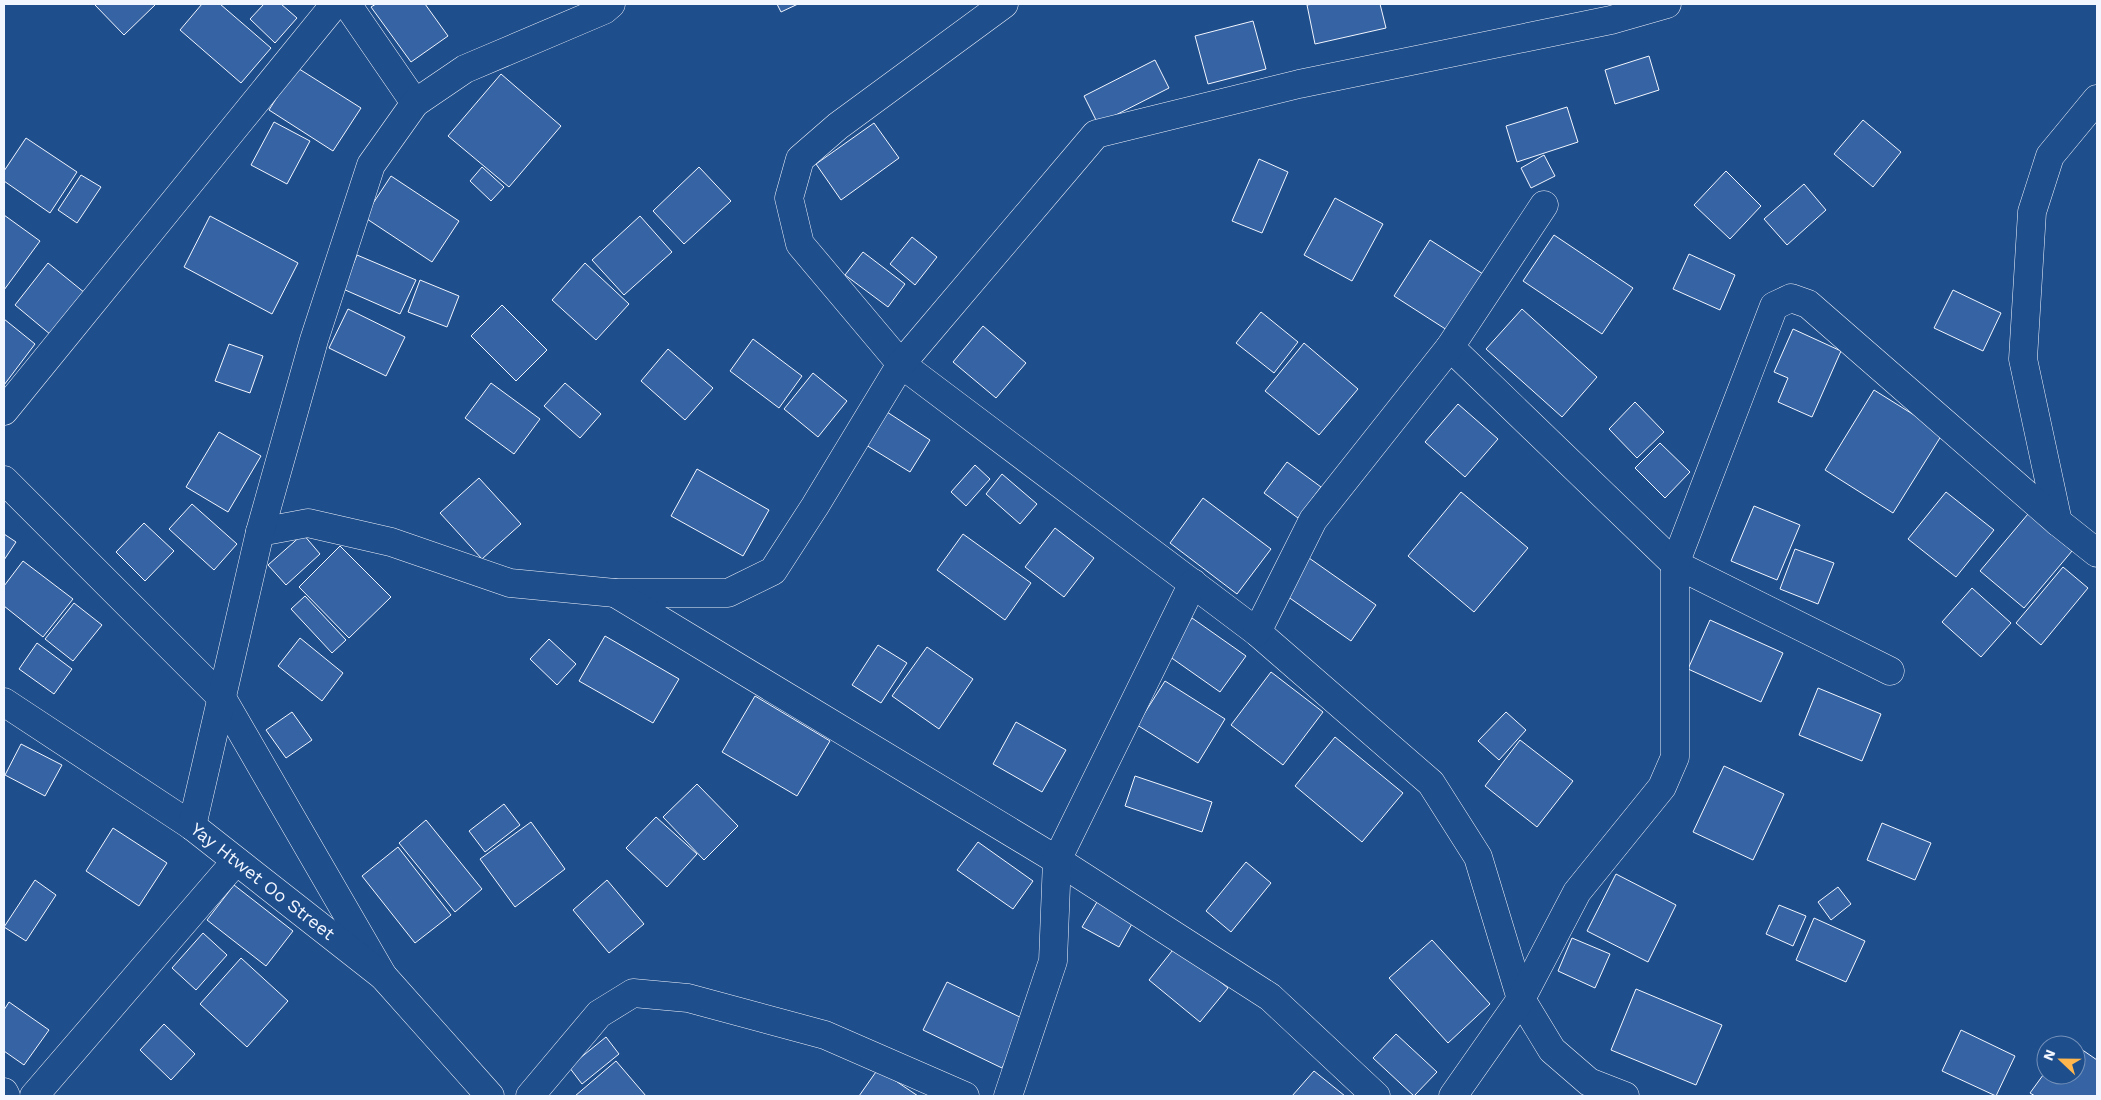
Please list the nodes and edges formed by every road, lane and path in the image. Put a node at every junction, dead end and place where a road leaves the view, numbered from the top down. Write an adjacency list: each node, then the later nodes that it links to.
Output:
1 (335, 4): 11 (street)
2 (347, 4): 7 (street)
3 (611, 4): 7 (street)
4 (1004, 4): 10 (street)
5 (1667, 4): 10 (street)
6 (2097, 99): 13 (street)
7 (415, 103): 14 (street)
8 (1544, 205): 9 (street)
9 (1450, 347): 16 (street); 19 (street)
10 (901, 364): 17 (street); 18 (street)
11 (4, 410)
12 (4, 480): 21 (street)
13 (2058, 522): 15 (street); 16 (street)
14 (260, 532): 18 (street); 21 (street)
15 (2097, 553)
16 (1675, 564): 20 (street); 27 (street)
17 (1192, 583): 19 (street); 25 (street)
18 (615, 593): 25 (street)
19 (1257, 632): 27 (street)
20 (1890, 671)
21 (222, 698): 23 (street); 26 (street)
22 (4, 702): 23 (street, Yay Htwet Oo Street)
23 (192, 826): 24 (street, Yay Htwet Oo Street)
24 (236, 860): 26 (street, Yay Htwet Oo Street); 30 (street)
25 (1057, 860): 34 (street); 35 (street)
26 (383, 976): 31 (street, Yay Htwet Oo Street)
27 (1521, 999): 36 (street); 37 (street)
28 (4, 1092): 29 (street)
29 (6, 1096)
30 (34, 1096)
31 (490, 1096)
32 (530, 1096): 33 (street)
33 (965, 1096)
34 (1008, 1096)
35 (1376, 1096)
36 (1453, 1096)
37 (1625, 1096)

